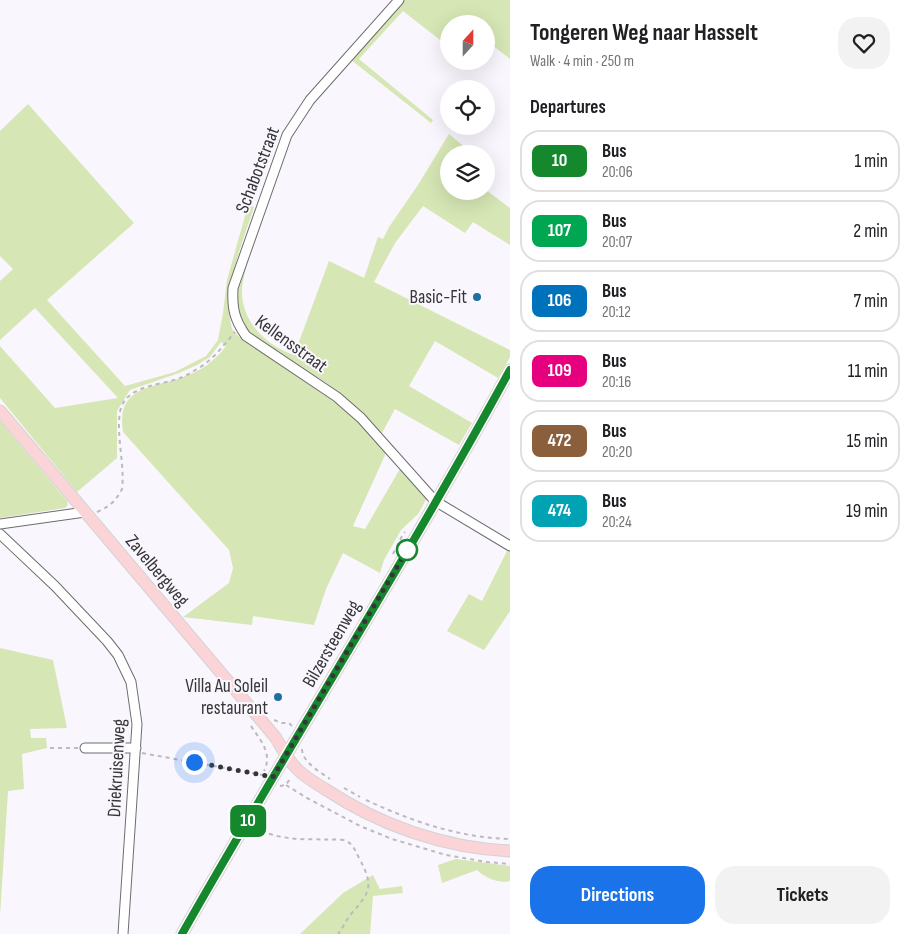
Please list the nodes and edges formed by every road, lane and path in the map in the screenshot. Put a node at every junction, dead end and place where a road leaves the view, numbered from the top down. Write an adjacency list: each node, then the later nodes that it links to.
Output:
1 (399, 0): 2 (street, Schabotstraat)
2 (239, 327): 5 (street, Kellensstraat); 6 (path, Kellensstraat)
3 (510, 370): 5 (main road, Bilzersteenweg)
4 (0, 411): 6 (main road, Zavelbergweg)
5 (435, 502): 9 (street, Kellensstraat); 14 (main road, Bilzersteenweg)
6 (85, 512): 7 (street); 14 (main road, Zavelbergweg)
7 (0, 524)
8 (0, 534): 13 (street, Driekruisenweg)
9 (510, 546)
10 (252, 726): 16 (path)
11 (50, 748): 12 (path)
12 (85, 748): 13 (street)
13 (136, 750): 16 (path); 22 (street, Driekruisenweg)
14 (286, 755): 16 (main road, Bilzersteenweg); 21 (main road, Zavelbergweg)
15 (303, 756): 17 (path)
16 (268, 776): 19 (main road, Bilzersteenweg)
17 (334, 782)
18 (342, 786): 20 (path)
19 (246, 823): 23 (main road, Bilzersteenweg); 24 (path)
20 (510, 839)
21 (510, 851)
22 (123, 934)
23 (182, 934)
24 (338, 934)

